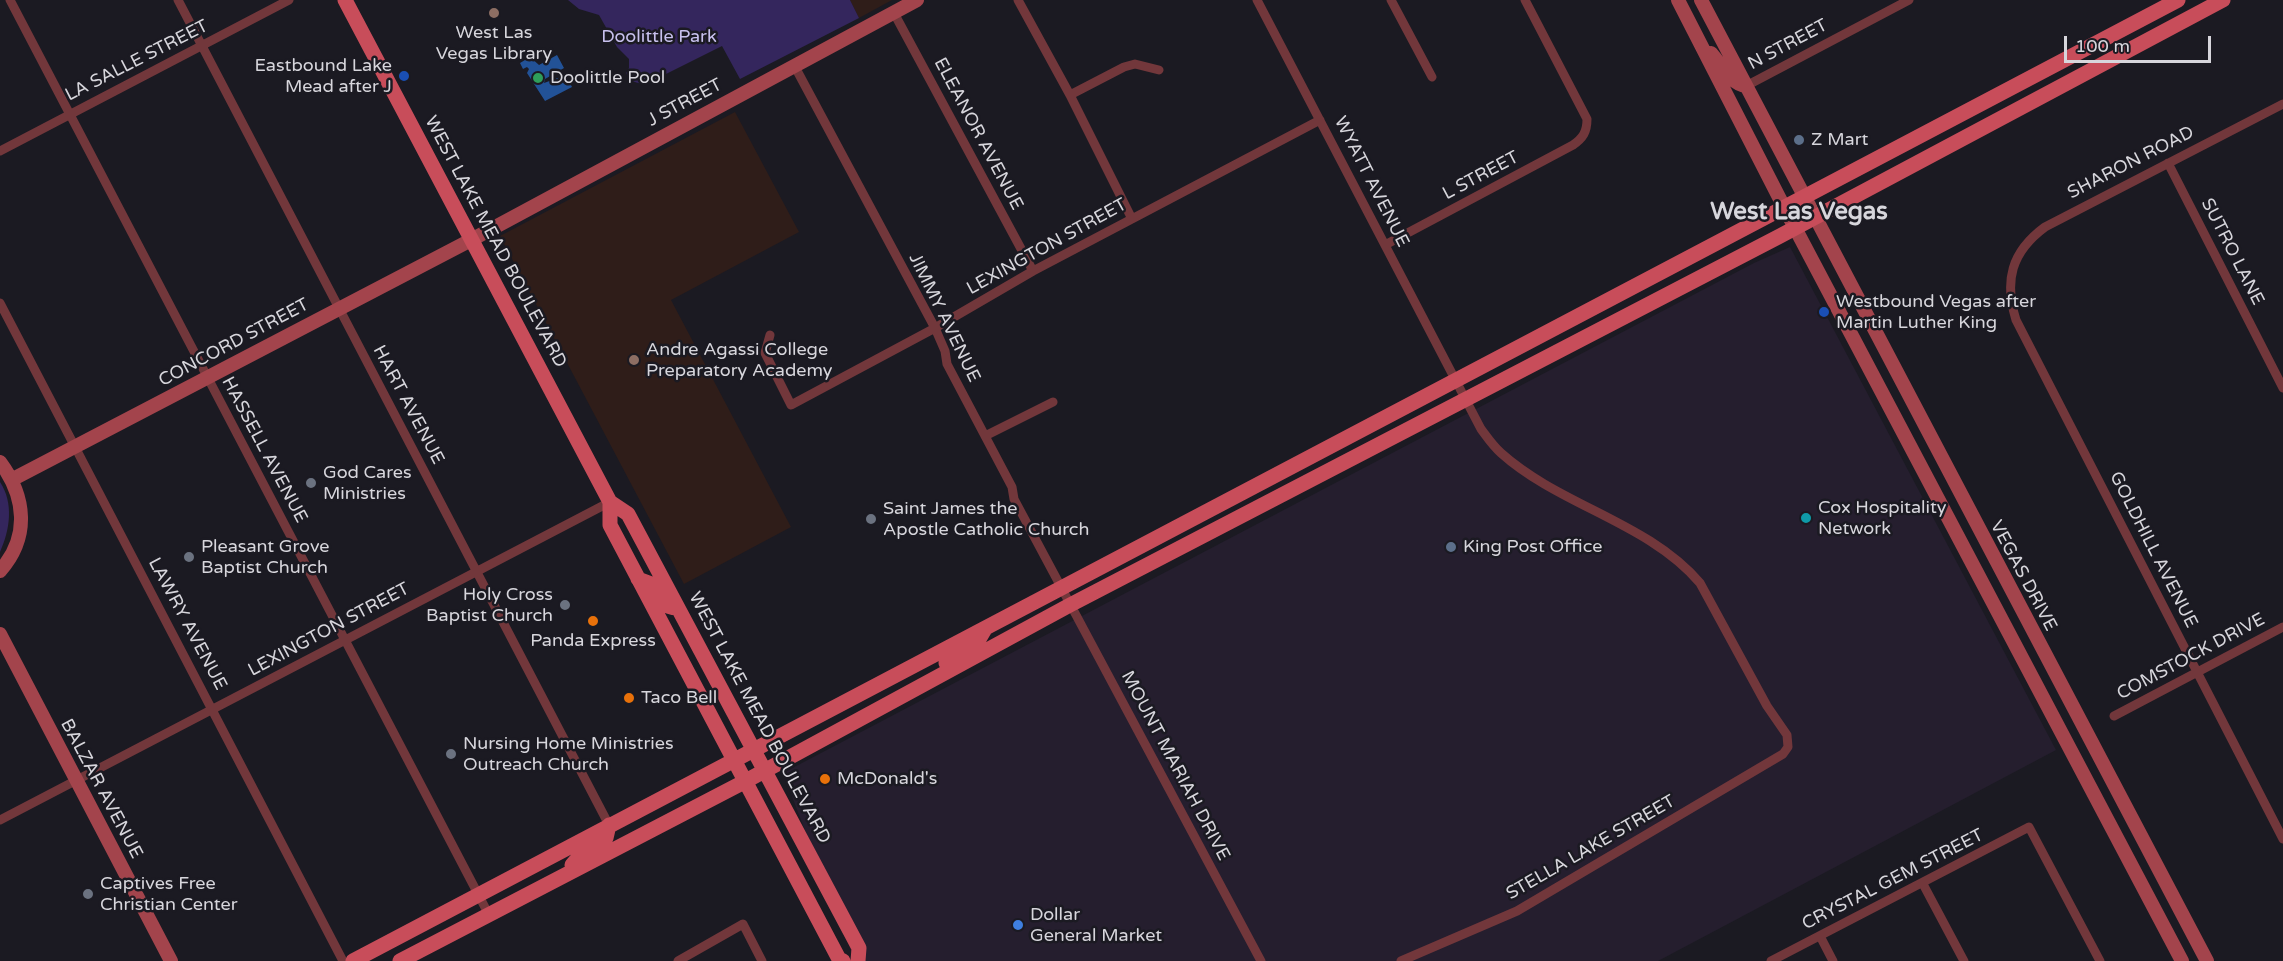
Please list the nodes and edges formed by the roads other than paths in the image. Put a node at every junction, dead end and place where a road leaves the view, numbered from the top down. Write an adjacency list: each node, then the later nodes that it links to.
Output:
1 (10, 0): 25 (street, HASSELL AVENUE)
2 (178, 0): 18 (street, HART AVENUE)
3 (289, 0): 18 (street, LA SALLE STREET)
4 (345, 0): 32 (main road, WEST LAKE MEAD BOULEVARD)
5 (917, 0): 16 (main road, J STREET)
6 (1018, 0): 23 (street)
7 (1257, 0): 26 (street, WYATT AVENUE)
8 (1392, 0): 21 (street)
9 (1525, 0): 33 (street, L STREET)
10 (1678, 0): 17 (main road)
11 (1701, 0): 22 (main road, VEGAS DRIVE)
12 (1909, 0): 15 (street, N STREET)
13 (2178, 0): 29 (main road)
14 (2223, 0): 29 (main road)
15 (1890, 4): 22 (street, N STREET)
16 (894, 13): 19 (main road, J STREET); 35 (street, ELEANOR AVENUE)
17 (1698, 38): 22 (main road); 30 (main road)
18 (202, 46): 25 (street, LA SALLE STREET); 37 (street, HART AVENUE)
19 (794, 65): 32 (main road, J STREET); 38 (street, JIMMY AVENUE)
20 (1159, 70): 23 (street)
21 (1432, 77)
22 (1746, 86): 29 (main road, VEGAS DRIVE)
23 (1070, 96): 31 (street)
24 (2283, 104): 28 (street, SHARON ROAD)
25 (70, 114): 27 (street, LA SALLE STREET); 42 (street, HASSELL AVENUE)
26 (1320, 120): 31 (street, LEXINGTON STREET); 33 (street, WYATT AVENUE)
27 (0, 151)
28 (2168, 163): 34 (street, SHARON ROAD); 41 (street, SUTRO LANE)
29 (1809, 207): 30 (main road); 30 (main road); 62 (main road, VEGAS DRIVE)
30 (1790, 217): 43 (main road); 45 (main road); 63 (main road)
31 (1132, 219): 35 (street, LEXINGTON STREET)
32 (471, 240): 37 (main road, CONCORD STREET); 51 (main road, WEST LAKE MEAD BOULEVARD)
33 (1385, 245): 43 (street, WYATT AVENUE)
34 (2012, 271): 64 (street, GOLDHILL AVENUE)
35 (1033, 272): 38 (street, LEXINGTON STREET)
36 (0, 303): 48 (street, LAWRY AVENUE)
37 (339, 309): 42 (main road, CONCORD STREET); 53 (street, HART AVENUE)
38 (934, 328): 39 (street, LEXINGTON STREET); 47 (street, JIMMY AVENUE)
39 (770, 335)
40 (2283, 361): 41 (street)
41 (2272, 367): 44 (street, SUTRO LANE)
42 (207, 377): 48 (main road, CONCORD STREET); 61 (street, HASSELL AVENUE)
43 (1455, 381): 45 (street, WYATT AVENUE); 55 (main road)
44 (2283, 388)
45 (1465, 399): 56 (main road); 68 (street, WYATT AVENUE)
46 (1053, 402): 47 (street)
47 (985, 436): 55 (street, JIMMY AVENUE)
48 (75, 447): 50 (main road, CONCORD STREET); 66 (street, LAWRY AVENUE)
49 (0, 462): 50 (main road)
50 (13, 479): 52 (main road)
51 (610, 502): 53 (street, LEXINGTON STREET); 54 (main road, WEST LAKE MEAD BOULEVARD); 57 (main road, WEST LAKE MEAD BOULEVARD)
52 (0, 571)
53 (477, 572): 61 (street, LEXINGTON STREET); 75 (street, HART AVENUE)
54 (638, 579): 57 (main road); 70 (main road, WEST LAKE MEAD BOULEVARD)
55 (1060, 587): 56 (street, MOUNT MARIAH DRIVE); 58 (main road)
56 (1070, 605): 65 (main road); 90 (street, MOUNT MARIAH DRIVE)
57 (678, 608): 69 (main road, WEST LAKE MEAD BOULEVARD)
58 (986, 626): 65 (main road); 69 (main road)
59 (2283, 627): 64 (street, COMSTOCK DRIVE)
60 (0, 634): 72 (main road, BALZAR AVENUE)
61 (345, 640): 66 (street, LEXINGTON STREET); 79 (street, HASSELL AVENUE)
62 (2045, 655): 63 (main road); 97 (main road, VEGAS DRIVE)
63 (2026, 665): 96 (main road)
64 (2196, 671): 67 (street, COMSTOCK DRIVE); 76 (street, GOLDHILL AVENUE)
65 (941, 676): 71 (main road)
66 (213, 709): 72 (street, LEXINGTON STREET); 83 (street, LAWRY AVENUE)
67 (2114, 716)
68 (1788, 747): 91 (street, STELLA LAKE STREET)
69 (753, 749): 70 (main road); 71 (main road, WEST LAKE MEAD BOULEVARD)
70 (733, 760): 73 (main road, WEST LAKE MEAD BOULEVARD); 75 (main road)
71 (765, 771): 73 (main road); 89 (main road, WEST LAKE MEAD BOULEVARD)
72 (76, 780): 74 (street, LEXINGTON STREET); 82 (main road, BALZAR AVENUE)
73 (744, 782): 77 (main road); 88 (main road, WEST LAKE MEAD BOULEVARD)
74 (0, 820)
75 (609, 825): 77 (main road); 79 (main road)
76 (2283, 839)
77 (569, 873): 80 (main road)
78 (1923, 884): 81 (street, CRYSTAL GEM STREET); 94 (street); 95 (street, CRYSTAL GEM STREET)
79 (478, 894): 80 (street, HASSELL AVENUE); 84 (main road)
80 (489, 915): 85 (main road)
81 (1820, 936): 92 (street, CRYSTAL GEM STREET); 93 (street)
82 (171, 961)
83 (344, 961)
84 (352, 961)
85 (400, 961)
86 (678, 961): 87 (street)
87 (762, 961)
88 (843, 961)
89 (858, 961)
90 (1261, 961)
91 (1401, 961)
92 (1771, 961)
93 (1833, 961)
94 (1964, 961)
95 (2100, 961)
96 (2182, 961)
97 (2207, 961)

